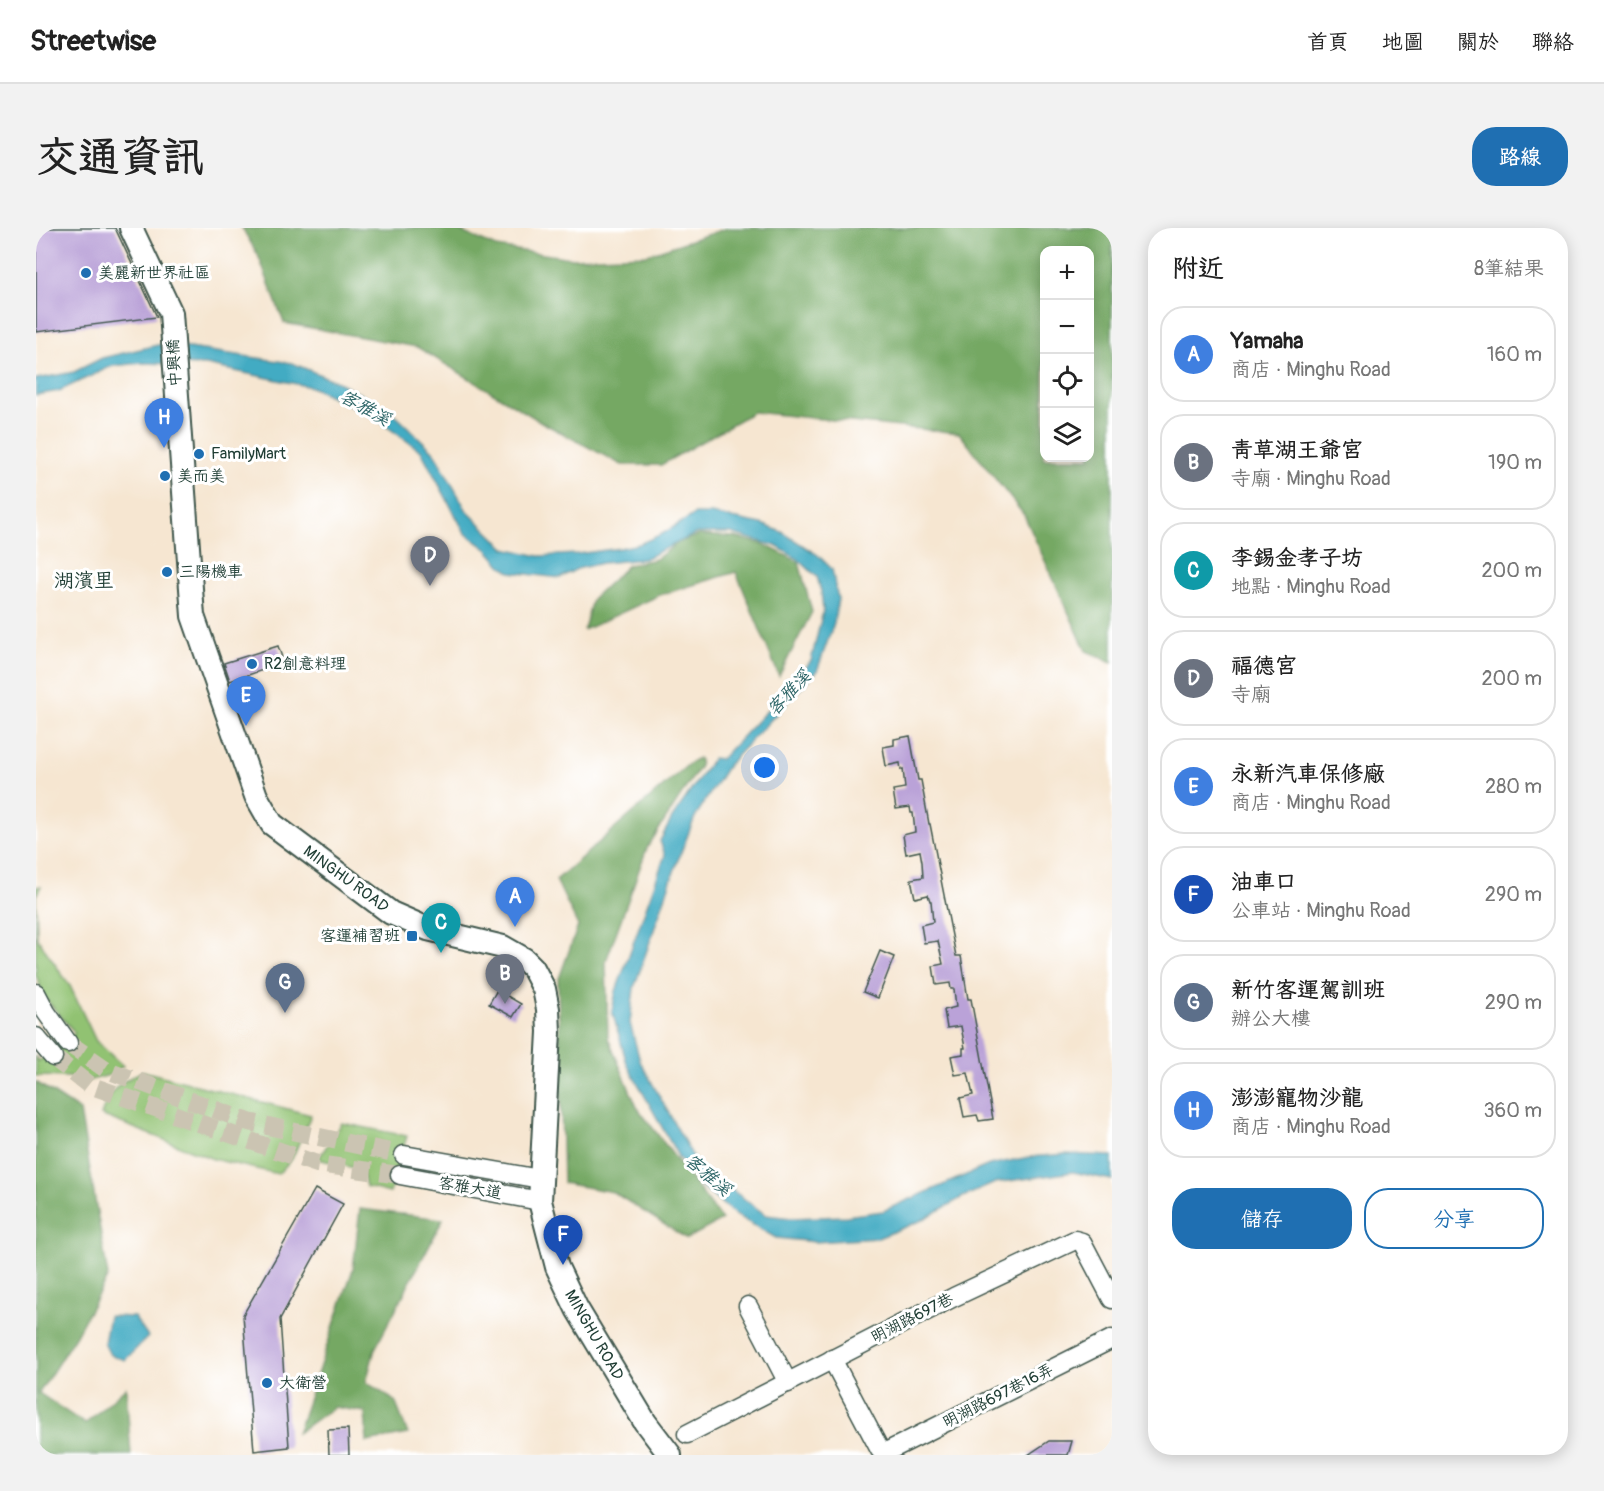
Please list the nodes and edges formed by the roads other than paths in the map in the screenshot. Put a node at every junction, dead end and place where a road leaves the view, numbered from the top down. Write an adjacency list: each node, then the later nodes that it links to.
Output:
1 (131, 228): 2 (main road, 中興橋)
2 (177, 412): 9 (main road, MINGHU ROAD)
3 (36, 993): 5 (street)
4 (36, 1036): 6 (street)
5 (68, 1043)
6 (53, 1057)
7 (404, 1155): 9 (street, 客雅大道)
8 (400, 1175): 9 (street, 客雅大道)
9 (540, 1190): 16 (main road, MINGHU ROAD)
10 (1112, 1299): 13 (street, 明湖路697巷)
11 (748, 1306): 14 (street)
12 (1112, 1339): 13 (street, 明湖路697巷16弄)
13 (832, 1359): 14 (street, 明湖路697巷)
14 (788, 1383): 15 (street, 明湖路697巷)
15 (687, 1434)
16 (670, 1455)

